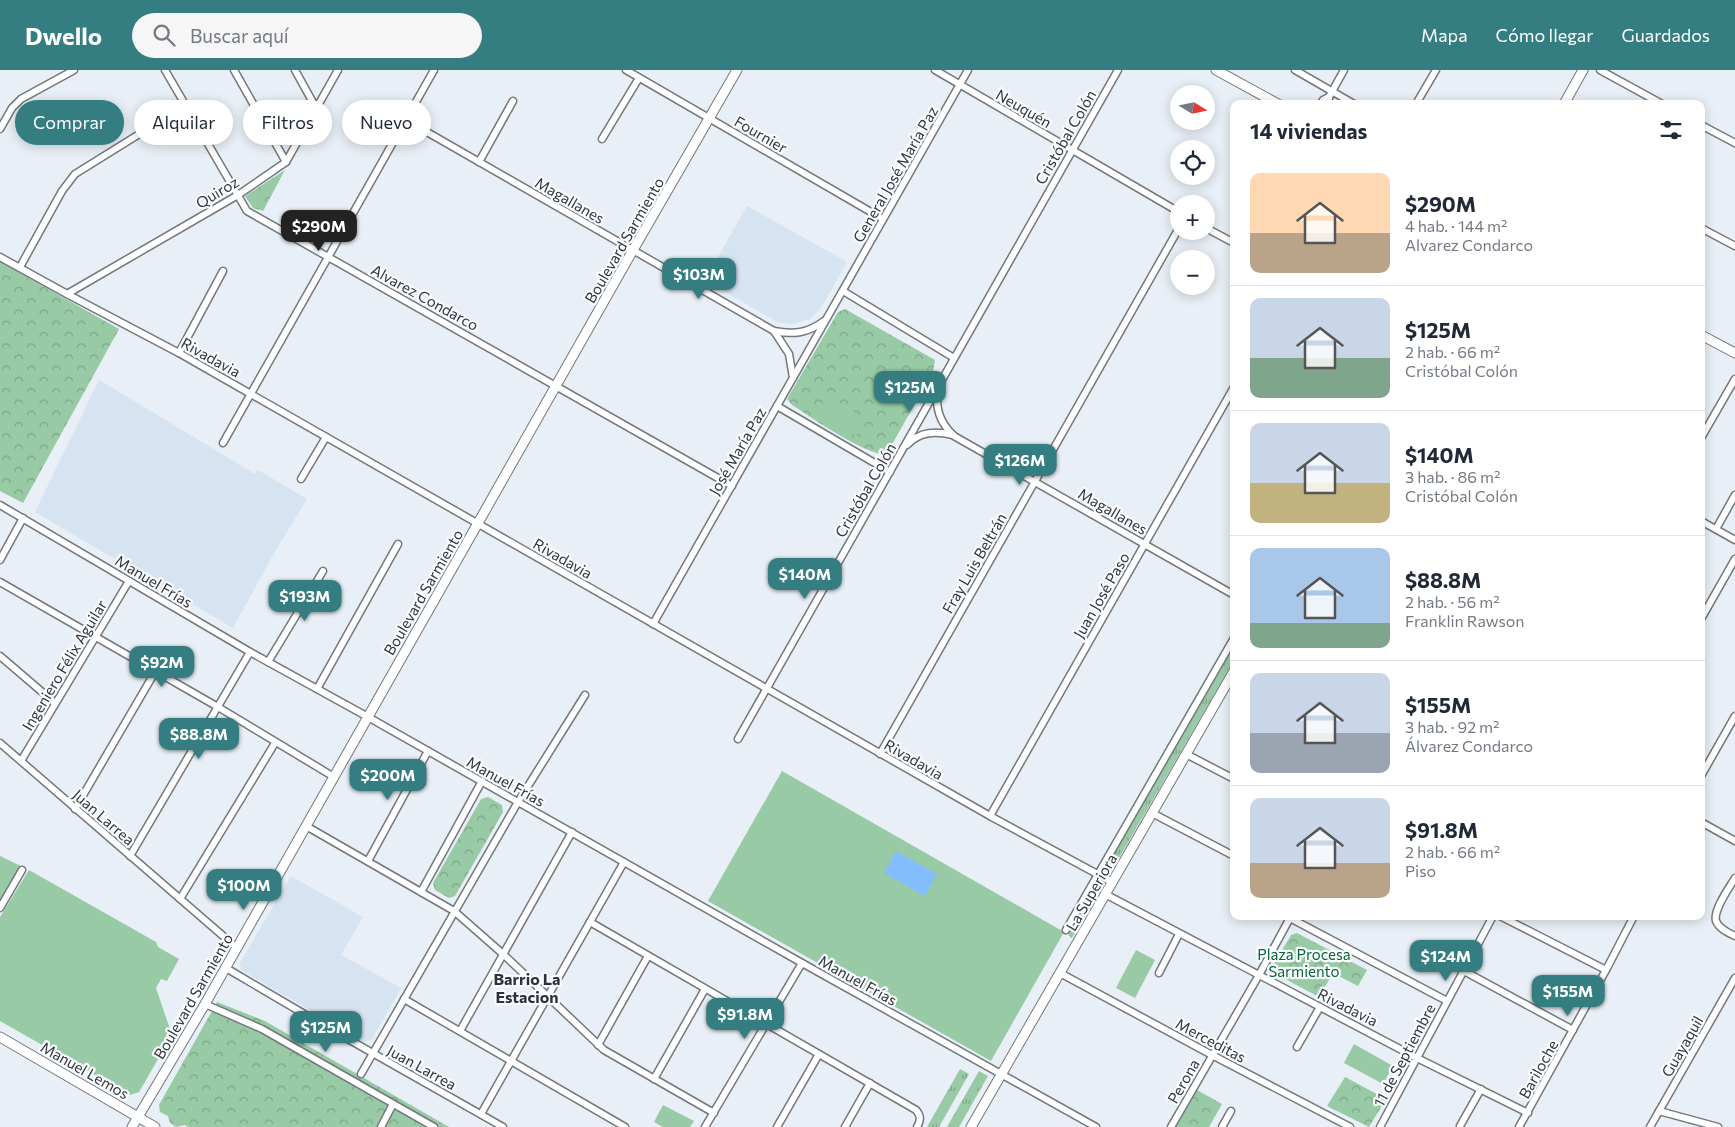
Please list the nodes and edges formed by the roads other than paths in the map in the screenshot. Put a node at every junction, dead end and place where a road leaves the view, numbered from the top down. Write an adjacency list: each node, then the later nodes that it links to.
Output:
1 (74, 70): 18 (street)
2 (165, 70): 22 (street, Alvarez Condarco)
3 (234, 70): 42 (street)
4 (295, 70): 23 (street)
5 (338, 70): 24 (street, Quiroz)
6 (434, 70): 25 (street)
7 (626, 70): 19 (street, Fournier)
8 (737, 70): 31 (street, Boulevard Sarmiento)
9 (935, 70): 20 (street, Neuquén)
10 (968, 70): 20 (street, General José María Paz)
11 (1118, 70): 41 (street, Cristóbal Colón)
12 (1216, 70): 26 (street)
13 (1295, 70): 21 (street)
14 (1344, 70): 21 (street)
15 (1436, 70): 27 (street)
16 (1583, 70): 28 (street)
17 (1600, 70): 29 (street)
18 (66, 72): 33 (street)
19 (639, 78): 31 (street, Fournier); 36 (street)
20 (960, 85): 41 (street, Neuquén); 46 (street, General José María Paz)
21 (1330, 97)
22 (183, 100)
23 (312, 100)
24 (321, 100)
25 (417, 100)
26 (1271, 100)
27 (1418, 100)
28 (1566, 100)
29 (1655, 100)
30 (513, 101): 43 (street)
31 (709, 118): 46 (street, Fournier); 52 (street, Boulevard Sarmiento)
32 (1705, 127): 37 (street)
33 (0, 130)
34 (431, 134): 43 (street, Magallanes)
35 (134, 137): 55 (street)
36 (602, 139)
37 (1735, 143)
38 (209, 145): 44 (street, Alvarez Condarco)
39 (295, 145): 42 (street, Quiroz)
40 (392, 145): 54 (street)
41 (1072, 150): 45 (street, Neuquén); 64 (street, Cristóbal Colón)
42 (286, 162): 44 (street, Quiroz)
43 (479, 162): 52 (street, Magallanes)
44 (238, 195): 54 (street, Alvarez Condarco); 58 (street, Quiroz)
45 (1170, 207)
46 (883, 219): 57 (street, General José María Paz)
47 (1705, 230): 51 (street)
48 (1215, 233): 50 (street)
49 (1172, 240): 79 (street, Fray Luis Beltrán)
50 (1230, 241)
51 (1735, 246)
52 (633, 250): 60 (street, Magallanes); 67 (street, Boulevard Sarmiento)
53 (0, 257): 55 (street, Rivadavia)
54 (329, 257): 67 (street, Alvarez Condarco); 69 (street)
55 (20, 267): 58 (street, Rivadavia)
56 (223, 271): 63 (street)
57 (843, 291): 59 (street, José María Paz); 64 (street)
58 (67, 294): 63 (street, Rivadavia)
59 (827, 319): 60 (street); 65 (street, José María Paz)
60 (774, 331): 65 (street)
61 (1705, 337): 62 (street)
62 (1734, 350)
63 (179, 353): 69 (street, Rivadavia)
64 (954, 358): 68 (street, Cristóbal Colón)
65 (793, 378): 71 (street, José María Paz)
66 (1735, 379): 72 (street)
67 (557, 385): 80 (street, Alvarez Condarco); 85 (street, Boulevard Sarmiento)
68 (937, 387): 73 (street, Magallanes); 76 (street, Cristóbal Colón)
69 (251, 394): 74 (street, Rivadavia); 75 (street)
70 (1230, 394): 89 (street, Juan José Paso)
71 (777, 406): 77 (street); 80 (street, José María Paz)
72 (1705, 431)
73 (954, 436): 76 (street, Magallanes); 79 (street, Magallanes)
74 (326, 437): 78 (street); 85 (street, Rivadavia)
75 (223, 444)
76 (902, 450): 77 (street, Cristóbal Colón)
77 (890, 472): 106 (street, Cristóbal Colón)
78 (301, 479)
79 (1035, 481): 89 (street, Magallanes); 116 (street, Fray Luis Beltrán)
80 (732, 486): 97 (street, José María Paz)
81 (1735, 495): 86 (street)
82 (0, 505): 83 (street, Manuel Frías)
83 (23, 518): 91 (street); 93 (street, Manuel Frías)
84 (1705, 523): 86 (street)
85 (478, 524): 97 (street, Rivadavia); 111 (street, Boulevard Sarmiento)
86 (1716, 529): 87 (street)
87 (1735, 540)
88 (398, 544): 105 (street)
89 (1145, 544): 95 (street, Magallanes); 126 (street, Juan José Paso)
90 (1735, 559): 96 (street)
91 (0, 560)
92 (323, 571): 102 (street)
93 (129, 581): 98 (street, Ingeniero Félix Aguilar); 100 (street, Manuel Frías)
94 (0, 582): 98 (street)
95 (1230, 593)
96 (1705, 612)
97 (654, 624): 106 (street, Rivadavia)
98 (96, 638): 103 (street); 108 (street, Ingeniero Félix Aguilar)
99 (1230, 645): 136 (street)
100 (250, 652): 102 (street, Manuel Frías); 109 (street)
101 (0, 656): 108 (street)
102 (268, 662): 105 (street, Manuel Frías)
103 (155, 672): 109 (street); 124 (street)
104 (1230, 678): 117 (street, La Superiora)
105 (318, 689): 111 (street, Manuel Frías)
106 (766, 689): 112 (street, Cristóbal Colón); 116 (street, Rivadavia)
107 (585, 695): 123 (street)
108 (56, 703): 118 (street, Ingeniero Félix Aguilar)
109 (218, 707): 114 (street); 132 (street)
110 (1735, 716): 119 (street)
111 (368, 717): 115 (street, Manuel Frías); 120 (street, Boulevard Sarmiento)
112 (738, 739)
113 (0, 743): 118 (street, Juan Larrea)
114 (275, 743): 120 (street); 141 (street)
115 (428, 751): 122 (street, Manuel Frías); 133 (street)
116 (880, 754): 126 (street, Rivadavia)
117 (1186, 754): 121 (street); 125 (street, La Superiora)
118 (20, 762): 124 (street, Juan Larrea)
119 (1705, 769)
120 (334, 777): 128 (street, Boulevard Sarmiento)
121 (1230, 777)
122 (482, 782): 123 (street, Manuel Frías); 139 (street)
123 (518, 802): 129 (street, Manuel Frías); 143 (street)
124 (75, 808): 132 (street, Juan Larrea)
125 (1152, 813): 131 (street); 138 (street, La Superiora)
126 (990, 816): 136 (street, Rivadavia)
127 (1705, 824): 130 (street)
128 (306, 826): 133 (street); 153 (street, Boulevard Sarmiento)
129 (572, 832): 134 (street, Manuel Frías); 154 (street)
130 (1735, 841)
131 (1230, 854)
132 (130, 856): 141 (street, Juan Larrea)
133 (368, 861): 139 (street)
134 (624, 862): 149 (street); 156 (street, Manuel Frías)
135 (22, 870): 142 (street)
136 (1098, 875): 138 (street, Rivadavia); 150 (street)
137 (1735, 878): 152 (street)
138 (1112, 882): 140 (street, La Superiora)
139 (421, 892): 143 (street)
140 (1105, 894): 151 (street, Rivadavia); 160 (street, La Superiora)
141 (180, 899): 153 (street, Juan Larrea)
142 (0, 908)
143 (454, 911): 154 (street); 166 (street)
144 (1288, 920): 162 (street, Perona)
145 (1296, 920): 167 (street)
146 (1492, 920): 159 (street, 11 de Septiembre)
147 (1508, 920): 158 (street)
148 (1632, 920): 158 (street, Bariloche)
149 (590, 922): 155 (street); 165 (street)
150 (1066, 930)
151 (1179, 934): 161 (street); 162 (street, Rivadavia)
152 (1735, 936)
153 (237, 948): 157 (street, Boulevard Sarmiento)
154 (503, 954): 165 (street); 172 (street)
155 (648, 956): 164 (street); 174 (street)
156 (802, 963): 170 (street); 182 (street, Manuel Frías)
157 (226, 968): 168 (street, Boulevard Sarmiento); 176 (street, Juan Larrea)
158 (1606, 970): 171 (street, Bariloche)
159 (1464, 971): 167 (street, 11 de Septiembre); 171 (street)
160 (1060, 972): 178 (street, Merceditas); 182 (street, La Superiora)
161 (1159, 973)
162 (1259, 975): 169 (street, Rivadavia); 178 (street, Perona)
163 (1734, 982): 188 (street, Guayaquil)
164 (705, 988): 170 (street); 183 (street)
165 (547, 997): 174 (street); 180 (street)
166 (404, 999): 172 (street); 176 (street)
167 (1447, 1001): 179 (street, 11 de Septiembre)
168 (205, 1004): 186 (street); 192 (street, Boulevard Sarmiento)
169 (1320, 1007): 175 (street); 179 (street, Rivadavia)
170 (767, 1024): 177 (street); 189 (street)
171 (1573, 1030): 190 (street, Bariloche)
172 (460, 1031): 180 (street)
173 (0, 1037): 192 (street, Manuel Lemos)
174 (598, 1045): 183 (street)
175 (1297, 1047)
176 (373, 1053): 181 (street); 191 (street, Juan Larrea)
177 (819, 1054): 184 (street); 201 (street)
178 (1212, 1055): 206 (street, Perona); 208 (street, Merceditas)
179 (1417, 1058): 185 (street, Rivadavia); 209 (street, 11 de Septiembre)
180 (511, 1060): 191 (street); 199 (street)
181 (362, 1074)
182 (1001, 1075): 204 (street, La Superiora); 205 (street, Manuel Frías)
183 (654, 1079): 189 (street)
184 (870, 1083): 202 (street); 203 (street)
185 (1480, 1089): 190 (street, Rivadavia); 193 (street)
186 (393, 1104): 196 (street); 197 (street)
187 (1231, 1111): 207 (street)
188 (1659, 1111): 211 (street, Guayaquil); 212 (street)
189 (714, 1112): 200 (street)
190 (1528, 1113): 210 (street, Bariloche)
191 (481, 1114): 198 (street, Juan Larrea)
192 (138, 1117): 194 (street, Boulevard Sarmiento); 195 (street, Manuel Lemos)
193 (1460, 1126)
194 (132, 1127)
195 (155, 1127)
196 (381, 1127)
197 (434, 1127)
198 (503, 1127)
199 (625, 1127)
200 (706, 1127)
201 (777, 1127)
202 (845, 1127)
203 (917, 1127)
204 (971, 1127)
205 (1096, 1127)
206 (1170, 1127)
207 (1222, 1127)
208 (1350, 1127)
209 (1380, 1127)
210 (1520, 1127)
211 (1650, 1127)
212 (1718, 1127)

